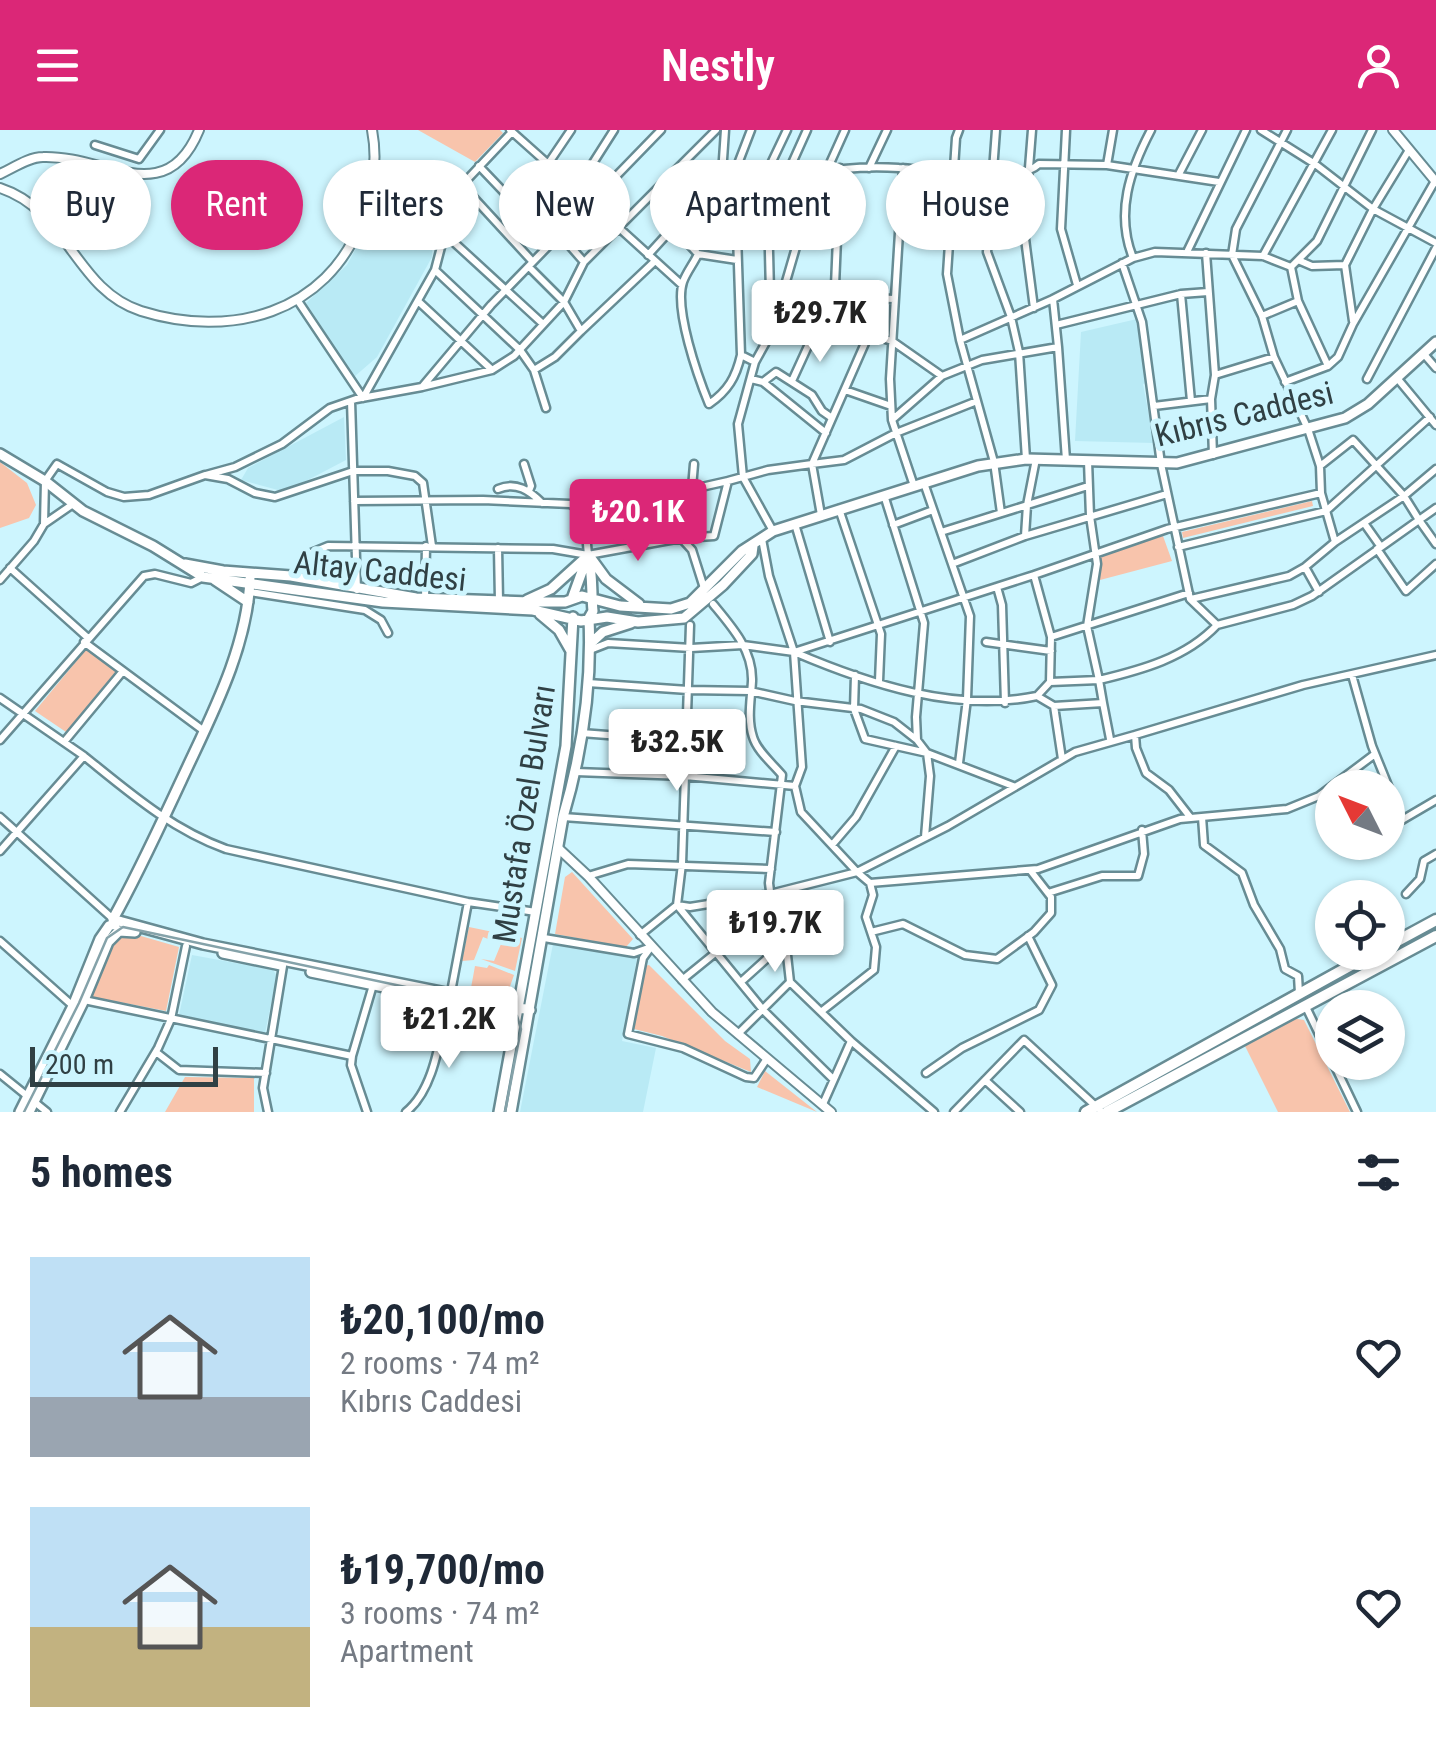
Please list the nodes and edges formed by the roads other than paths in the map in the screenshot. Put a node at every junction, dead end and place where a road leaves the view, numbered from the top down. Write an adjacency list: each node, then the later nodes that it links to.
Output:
1 (160, 130): 31 (street)
2 (199, 130): 54 (street)
3 (372, 130): 33 (street)
4 (528, 130): 29 (street)
5 (571, 130): 35 (street)
6 (614, 130): 36 (street)
7 (661, 130): 45 (street)
8 (716, 130): 63 (street)
9 (725, 130): 37 (street)
10 (751, 130): 38 (street)
11 (787, 130): 39 (street)
12 (806, 130): 40 (street)
13 (844, 130): 41 (street)
14 (887, 130): 51 (street)
15 (959, 130): 42 (street)
16 (996, 130): 43 (street)
17 (1032, 130): 44 (street)
18 (1066, 130): 47 (street)
19 (1113, 130): 49 (street)
20 (1151, 130): 53 (street)
21 (1202, 130): 55 (street)
22 (1246, 130): 56 (street)
23 (1261, 130): 30 (street)
24 (1287, 130): 30 (street)
25 (1332, 130): 48 (street)
26 (1372, 130): 58 (street)
27 (1394, 130): 32 (street)
28 (511, 131): 29 (street); 50 (street)
29 (522, 141): 34 (street)
30 (1280, 141): 48 (street); 86 (street)
31 (96, 144)
32 (1410, 150): 57 (street); 62 (street)
33 (375, 160)
34 (543, 160)
35 (551, 160)
36 (595, 160)
37 (723, 160)
38 (739, 160)
39 (773, 160)
40 (793, 160)
41 (832, 160)
42 (956, 160)
43 (993, 160)
44 (1031, 160)
45 (630, 163)
46 (1045, 164): 47 (street)
47 (1064, 164): 49 (street); 99 (street)
48 (1315, 164): 58 (street); 88 (street)
49 (1107, 165): 53 (street)
50 (479, 166): 59 (street)
51 (869, 168): 52 (street)
52 (886, 168)
53 (1130, 170): 55 (street); 89 (street)
54 (0, 174)
55 (1179, 174): 56 (street)
56 (1218, 182): 83 (street)
57 (1436, 182): 64 (street)
58 (1344, 186): 62 (street); 95 (street)
59 (499, 187)
60 (0, 188): 107 (street)
61 (479, 205): 94 (street)
62 (1372, 209): 64 (street); 96 (street)
63 (630, 213)
64 (1406, 228): 66 (street); 118 (street)
65 (630, 238): 87 (street)
66 (1436, 246): 144 (street)
67 (347, 250): 107 (street)
68 (439, 250): 97 (street)
69 (462, 250): 100 (street)
70 (544, 250): 94 (street)
71 (573, 250): 92 (street)
72 (595, 250): 92 (street)
73 (653, 250): 87 (street)
74 (694, 250): 85 (street)
75 (738, 250): 90 (street)
76 (769, 250): 120 (street)
77 (795, 250): 120 (street)
78 (836, 250): 104 (street)
79 (897, 250): 105 (street)
80 (949, 250): 124 (street)
81 (987, 250): 115 (street)
82 (1027, 250): 112 (street)
83 (1188, 250): 84 (street); 89 (street)
84 (1206, 252): 86 (street); 101 (street)
85 (698, 254): 90 (street); 98 (street)
86 (1232, 254): 88 (street); 114 (street)
87 (648, 255): 91 (street)
88 (1262, 256): 95 (street)
89 (1132, 258): 93 (street)
90 (738, 260): 132 (street)
91 (655, 261): 98 (street); 119 (street)
92 (584, 262): 110 (street)
93 (1122, 263): 99 (street); 111 (street)
94 (530, 264): 100 (street); 110 (street)
95 (1294, 264): 96 (street); 108 (street)
96 (1345, 265): 118 (street)
97 (435, 270): 109 (street); 113 (street)
98 (682, 285): 132 (street)
99 (1077, 285): 106 (street)
100 (506, 290): 113 (street); 116 (street)
101 (1208, 292): 102 (street); 140 (street)
102 (1181, 294): 111 (street); 152 (street)
103 (819, 296): 104 (street)
104 (834, 297): 105 (street); 122 (street)
105 (894, 299): 125 (street)
106 (1052, 299): 112 (street); 117 (street)
107 (298, 301): 150 (street)
108 (1298, 301): 114 (street); 136 (street)
109 (419, 302): 126 (street); 150 (street)
110 (564, 302): 116 (street); 119 (street)
111 (1136, 305): 117 (street); 156 (street)
112 (1034, 308): 115 (street)
113 (482, 316): 126 (street); 129 (street)
114 (1262, 316): 133 (street)
115 (1012, 317): 124 (street); 130 (street)
116 (543, 324): 129 (street)
117 (1056, 324): 128 (street)
118 (1353, 324): 136 (street)
119 (581, 330): 139 (street)
120 (771, 333): 121 (street); 134 (street)
121 (814, 333): 122 (street); 145 (street)
122 (832, 334): 123 (street)
123 (870, 334): 125 (street); 149 (street)
124 (960, 340): 135 (street)
125 (892, 341): 141 (street); 155 (street)
126 (460, 342): 138 (street); 148 (street)
127 (1436, 342): 131 (main road, Kıbrıs Caddesi)
128 (1058, 347): 130 (street); 168 (street)
129 (520, 350): 138 (street); 139 (street)
130 (1020, 352): 135 (street); 167 (street)
131 (1423, 353): 137 (street); 142 (main road, Kıbrıs Caddesi)
132 (741, 355): 134 (street)
133 (1274, 357): 140 (street); 147 (street)
134 (755, 362): 143 (street)
135 (968, 366): 141 (street); 154 (street)
136 (1328, 366): 147 (street)
137 (1436, 368)
138 (492, 370): 148 (street)
139 (534, 370): 157 (street)
140 (1215, 375): 151 (street)
141 (942, 376): 160 (street)
142 (1397, 378): 158 (street); 162 (main road, Kıbrıs Caddesi)
143 (751, 379): 146 (street); 180 (street)
144 (1366, 379)
145 (792, 381): 146 (street); 159 (street)
146 (763, 382): 163 (street)
147 (1286, 382): 162 (street)
148 (422, 387): 150 (street)
149 (845, 390): 155 (street); 159 (street)
150 (362, 398): 153 (street)
151 (1211, 399): 152 (street); 166 (street)
152 (1191, 400): 156 (street)
153 (350, 401): 178 (street); 179 (street)
154 (978, 401): 164 (street); 170 (street)
155 (892, 406): 160 (street)
156 (1154, 406): 174 (street)
157 (546, 408)
158 (1430, 416): 161 (street); 176 (street)
159 (832, 418): 163 (street)
160 (892, 420): 164 (street)
161 (1436, 425)
162 (1308, 429): 166 (main road, Kıbrıs Caddesi); 175 (street)
163 (826, 433): 173 (street)
164 (896, 433): 173 (street); 183 (street)
165 (0, 454): 181 (main road, Altay Caddesi)
166 (1213, 454): 174 (main road, Kıbrıs Caddesi)
167 (1031, 459): 168 (main road, Kıbrıs Caddesi); 170 (main road, Kıbrıs Caddesi); 197 (street)
168 (1066, 460): 169 (main road, Kıbrıs Caddesi)
169 (1088, 461): 174 (main road, Kıbrıs Caddesi); 184 (street)
170 (994, 462): 183 (main road, Kıbrıs Caddesi); 203 (street)
171 (524, 464): 187 (street)
172 (694, 464): 185 (street)
173 (812, 464): 180 (street); 204 (street)
174 (1161, 464): 189 (street)
175 (1320, 466): 176 (street); 188 (street)
176 (1379, 466): 191 (street); 201 (street)
177 (1436, 469): 191 (street)
178 (353, 470): 179 (street); 193 (street); 194 (street)
179 (205, 476): 181 (street)
180 (743, 477): 182 (street); 212 (street)
181 (45, 481): 195 (main road, Altay Caddesi); 207 (street)
182 (728, 482): 185 (street); 215 (street)
183 (919, 484): 190 (main road, Kıbrıs Caddesi); 200 (street)
184 (1088, 486): 197 (street); 205 (street)
185 (692, 488): 192 (street)
186 (498, 489): 187 (street)
187 (529, 491): 196 (street)
188 (1322, 493): 201 (street); 211 (street)
189 (1167, 494): 205 (street); 211 (street)
190 (884, 495): 199 (main road, Kıbrıs Caddesi); 209 (street)
191 (1404, 496): 206 (street); 210 (street)
192 (682, 498): 202 (street); 215 (street)
193 (427, 500): 194 (street); 196 (street); 220 (street)
194 (354, 501): 218 (street)
195 (73, 504): 207 (street); 226 (main road, Altay Caddesi)
196 (543, 504): 202 (street)
197 (1027, 505): 203 (street); 214 (street)
198 (1436, 508): 206 (street)
199 (838, 509): 204 (main road, Kıbrıs Caddesi); 257 (street)
200 (933, 510): 209 (street); 213 (street)
201 (1326, 511): 216 (street); 221 (street)
202 (584, 512): 225 (street)
203 (1001, 514): 213 (street)
204 (821, 515): 208 (main road, Kıbrıs Caddesi)
205 (1090, 516): 214 (street); 224 (street)
206 (1419, 520): 219 (street); 223 (street)
207 (44, 524): 230 (street)
208 (795, 524): 212 (main road, Kıbrıs Caddesi); 262 (street)
209 (892, 524): 251 (street)
210 (1364, 524): 216 (street); 223 (street)
211 (1174, 527): 221 (street); 224 (street)
212 (774, 530): 217 (main road, Kıbrıs Caddesi)
213 (941, 532): 227 (street)
214 (1025, 536): 227 (street)
215 (681, 538): 225 (street); 238 (street)
216 (1335, 542): 229 (street)
217 (758, 543): 238 (main road, Kıbrıs Caddesi); 254 (main road, Kıbrıs Caddesi); 268 (street)
218 (356, 544): 220 (street); 232 (street); 239 (street)
219 (1436, 544)
220 (429, 546): 222 (street); 242 (street)
221 (1178, 547): 241 (street)
222 (498, 548): 225 (street); 246 (street)
223 (1379, 548): 228 (street); 240 (street)
224 (1096, 552): 231 (street); 258 (street)
225 (588, 555): 244 (main road, Mustafa Özel Bulvarı); 245 (main road, Mustafa Özel Bulvarı); 247 (main road); 249 (main road)
226 (185, 564): 233 (main road, Altay Caddesi); 236 (main road, Altay Caddesi)
227 (952, 564): 243 (street)
228 (1436, 564)
229 (1305, 567): 240 (street); 241 (street)
230 (10, 568): 234 (street); 261 (street)
231 (1034, 574): 237 (street); 260 (street)
232 (292, 576): 236 (main road, Altay Caddesi); 239 (main road, Altay Caddesi)
233 (203, 577): 235 (main road, Altay Caddesi); 261 (street)
234 (0, 580)
235 (215, 580): 236 (main road); 236 (main road, Altay Caddesi)
236 (250, 587): 250 (main road, Altay Caddesi); 259 (street); 291 (main road)
237 (996, 587): 243 (street); 265 (street)
238 (705, 589): 249 (main road, Kıbrıs Caddesi)
239 (357, 590): 242 (main road, Altay Caddesi)
240 (1319, 592): 256 (street)
241 (1190, 596): 256 (street); 258 (street)
242 (425, 598): 246 (main road, Altay Caddesi)
243 (964, 598): 251 (street); 284 (street)
244 (572, 600): 245 (main road); 247 (main road, Altay Caddesi); 252 (main road, Mustafa Özel Bulvarı)
245 (590, 600): 249 (main road, Kıbrıs Caddesi); 253 (main road, Mustafa Özel Bulvarı)
246 (498, 601): 247 (main road, Altay Caddesi)
247 (522, 602)
248 (713, 604): 264 (street)
249 (644, 608)
250 (533, 610): 252 (main road, Altay Caddesi); 270 (main road)
251 (922, 611): 257 (street); 281 (street)
252 (574, 618): 253 (main road); 270 (main road, Mustafa Özel Bulvarı)
253 (589, 618): 254 (main road, Kıbrıs Caddesi); 266 (main road, Mustafa Özel Bulvarı)
254 (638, 622): 266 (main road)
255 (690, 625): 267 (street)
256 (1217, 625): 275 (street)
257 (877, 626): 262 (street); 276 (street)
258 (1087, 626): 260 (street); 275 (street)
259 (388, 633)
260 (1051, 636): 269 (street)
261 (86, 640): 272 (street); 290 (street)
262 (830, 642): 268 (street)
263 (986, 642): 265 (street)
264 (743, 645): 267 (street); 268 (street); 280 (street)
265 (1005, 647): 269 (street); 286 (street)
266 (590, 648): 267 (street); 277 (main road, Mustafa Özel Bulvarı)
267 (691, 648): 279 (street)
268 (794, 652): 273 (street); 285 (street)
269 (1052, 652): 278 (street)
270 (572, 653): 337 (main road, Mustafa Özel Bulvarı)
271 (1436, 655): 274 (street)
272 (123, 670): 291 (street); 298 (street)
273 (856, 674): 276 (street); 289 (street)
274 (1352, 675): 293 (street); 301 (street)
275 (1098, 680): 278 (street); 287 (street)
276 (878, 681): 281 (street)
277 (588, 682): 279 (street); 292 (main road, Mustafa Özel Bulvarı)
278 (1050, 682): 282 (street)
279 (688, 690): 280 (street); 297 (street)
280 (750, 691): 285 (street); 308 (street)
281 (918, 694): 284 (street); 295 (street)
282 (1037, 696): 286 (street); 288 (street)
283 (0, 698): 290 (street)
284 (967, 699): 286 (street); 304 (street)
285 (795, 701): 289 (street); 307 (street)
286 (1006, 703)
287 (1103, 703): 288 (street); 296 (street)
288 (1054, 706): 303 (street)
289 (854, 709): 295 (street); 299 (street)
290 (22, 715): 294 (street); 298 (street)
291 (204, 731): 315 (main road)
292 (581, 734): 297 (street); 305 (main road, Mustafa Özel Bulvarı)
293 (1135, 735): 296 (street); 314 (street)
294 (0, 740)
295 (917, 740): 300 (street)
296 (1110, 740): 303 (street)
297 (686, 741): 306 (street)
298 (64, 742): 302 (street)
299 (896, 746): 300 (street); 321 (street)
300 (927, 752): 304 (street); 320 (street)
301 (1375, 754): 310 (street); 313 (street)
302 (84, 756): 315 (street); 318 (street)
303 (1062, 759): 309 (street)
304 (959, 763): 309 (street)
305 (576, 772): 306 (street); 312 (main road, Mustafa Özel Bulvarı)
306 (685, 776): 308 (street); 316 (street)
307 (795, 786): 308 (street); 321 (street)
308 (780, 787): 319 (street)
309 (1015, 787): 320 (street)
310 (1436, 800)
311 (0, 817): 318 (street)
312 (564, 817): 316 (street); 322 (main road, Mustafa Özel Bulvarı)
313 (1202, 817): 314 (street); 357 (street)
314 (1191, 818): 317 (street)
315 (163, 820): 334 (street); 339 (main road)
316 (683, 827): 319 (street); 325 (street)
317 (1142, 830): 327 (street); 331 (street)
318 (16, 831): 323 (street); 339 (street)
319 (776, 832): 326 (street)
320 (925, 838): 328 (street)
321 (832, 845): 328 (street)
322 (558, 848): 329 (street); 345 (main road, Mustafa Özel Bulvarı)
323 (0, 850)
324 (1436, 854): 333 (street)
325 (682, 864): 326 (street); 329 (street); 335 (street)
326 (771, 869): 332 (street)
327 (1030, 870): 330 (street); 331 (street)
328 (857, 872): 330 (street); 332 (street)
329 (588, 876): 341 (street)
330 (870, 883): 340 (street)
331 (1048, 893): 342 (street)
332 (770, 894): 335 (street); 336 (street)
333 (1406, 894)
334 (468, 902): 337 (street); 358 (street)
335 (677, 904): 341 (street); 350 (street)
336 (772, 906): 347 (street); 350 (street)
337 (536, 912): 362 (main road, Mustafa Özel Bulvarı)
338 (1436, 920): 344 (main road)
339 (115, 925): 348 (main road); 358 (main road); 359 (main road); 360 (main road)
340 (871, 932): 342 (street); 365 (street)
341 (640, 934): 349 (street)
342 (1028, 936): 374 (street)
343 (1436, 936): 361 (main road)
344 (1405, 937)
345 (544, 938): 349 (street); 363 (main road, Mustafa Özel Bulvarı)
346 (0, 942): 360 (street)
347 (784, 943): 354 (street); 355 (street)
348 (186, 946): 351 (main road); 366 (street)
349 (651, 947): 353 (street); 373 (street)
350 (715, 952): 353 (street); 354 (street)
351 (283, 966): 356 (main road); 369 (street)
352 (1342, 970): 357 (main road)
353 (681, 980): 368 (street)
354 (742, 981): 364 (street)
355 (790, 982): 364 (street); 365 (street)
356 (373, 985): 358 (main road); 372 (street)
357 (1299, 994): 382 (main road)
358 (450, 996): 362 (main road); 388 (street)
359 (84, 1000): 360 (street); 366 (street); 380 (main road)
360 (73, 1006): 380 (main road)
361 (1306, 1006): 367 (street); 382 (main road)
362 (518, 1008): 363 (main road); 389 (main road, Mustafa Özel Bulvarı)
363 (530, 1010): 390 (main road, Mustafa Özel Bulvarı)
364 (764, 1011): 368 (street); 377 (street)
365 (822, 1011): 370 (street)
366 (171, 1019): 369 (street); 371 (street)
367 (1315, 1025)
368 (737, 1035): 373 (street)
369 (272, 1042): 372 (street); 376 (street)
370 (850, 1042): 377 (street); 392 (street)
371 (156, 1052): 376 (street); 385 (street)
372 (352, 1056): 387 (street)
373 (766, 1060): 381 (street)
374 (926, 1072)
375 (0, 1074): 380 (street)
376 (266, 1074): 386 (street)
377 (833, 1079): 381 (street)
378 (985, 1080): 382 (street); 393 (street); 394 (street)
379 (1342, 1080): 395 (street)
380 (31, 1104): 383 (main road); 384 (street)
381 (823, 1104): 391 (street)
382 (1097, 1110)
383 (20, 1112)
384 (47, 1112)
385 (120, 1112)
386 (268, 1112)
387 (366, 1112)
388 (406, 1112)
389 (499, 1112)
390 (510, 1112)
391 (831, 1112)
392 (934, 1112)
393 (954, 1112)
394 (1020, 1112)
395 (1357, 1112)

